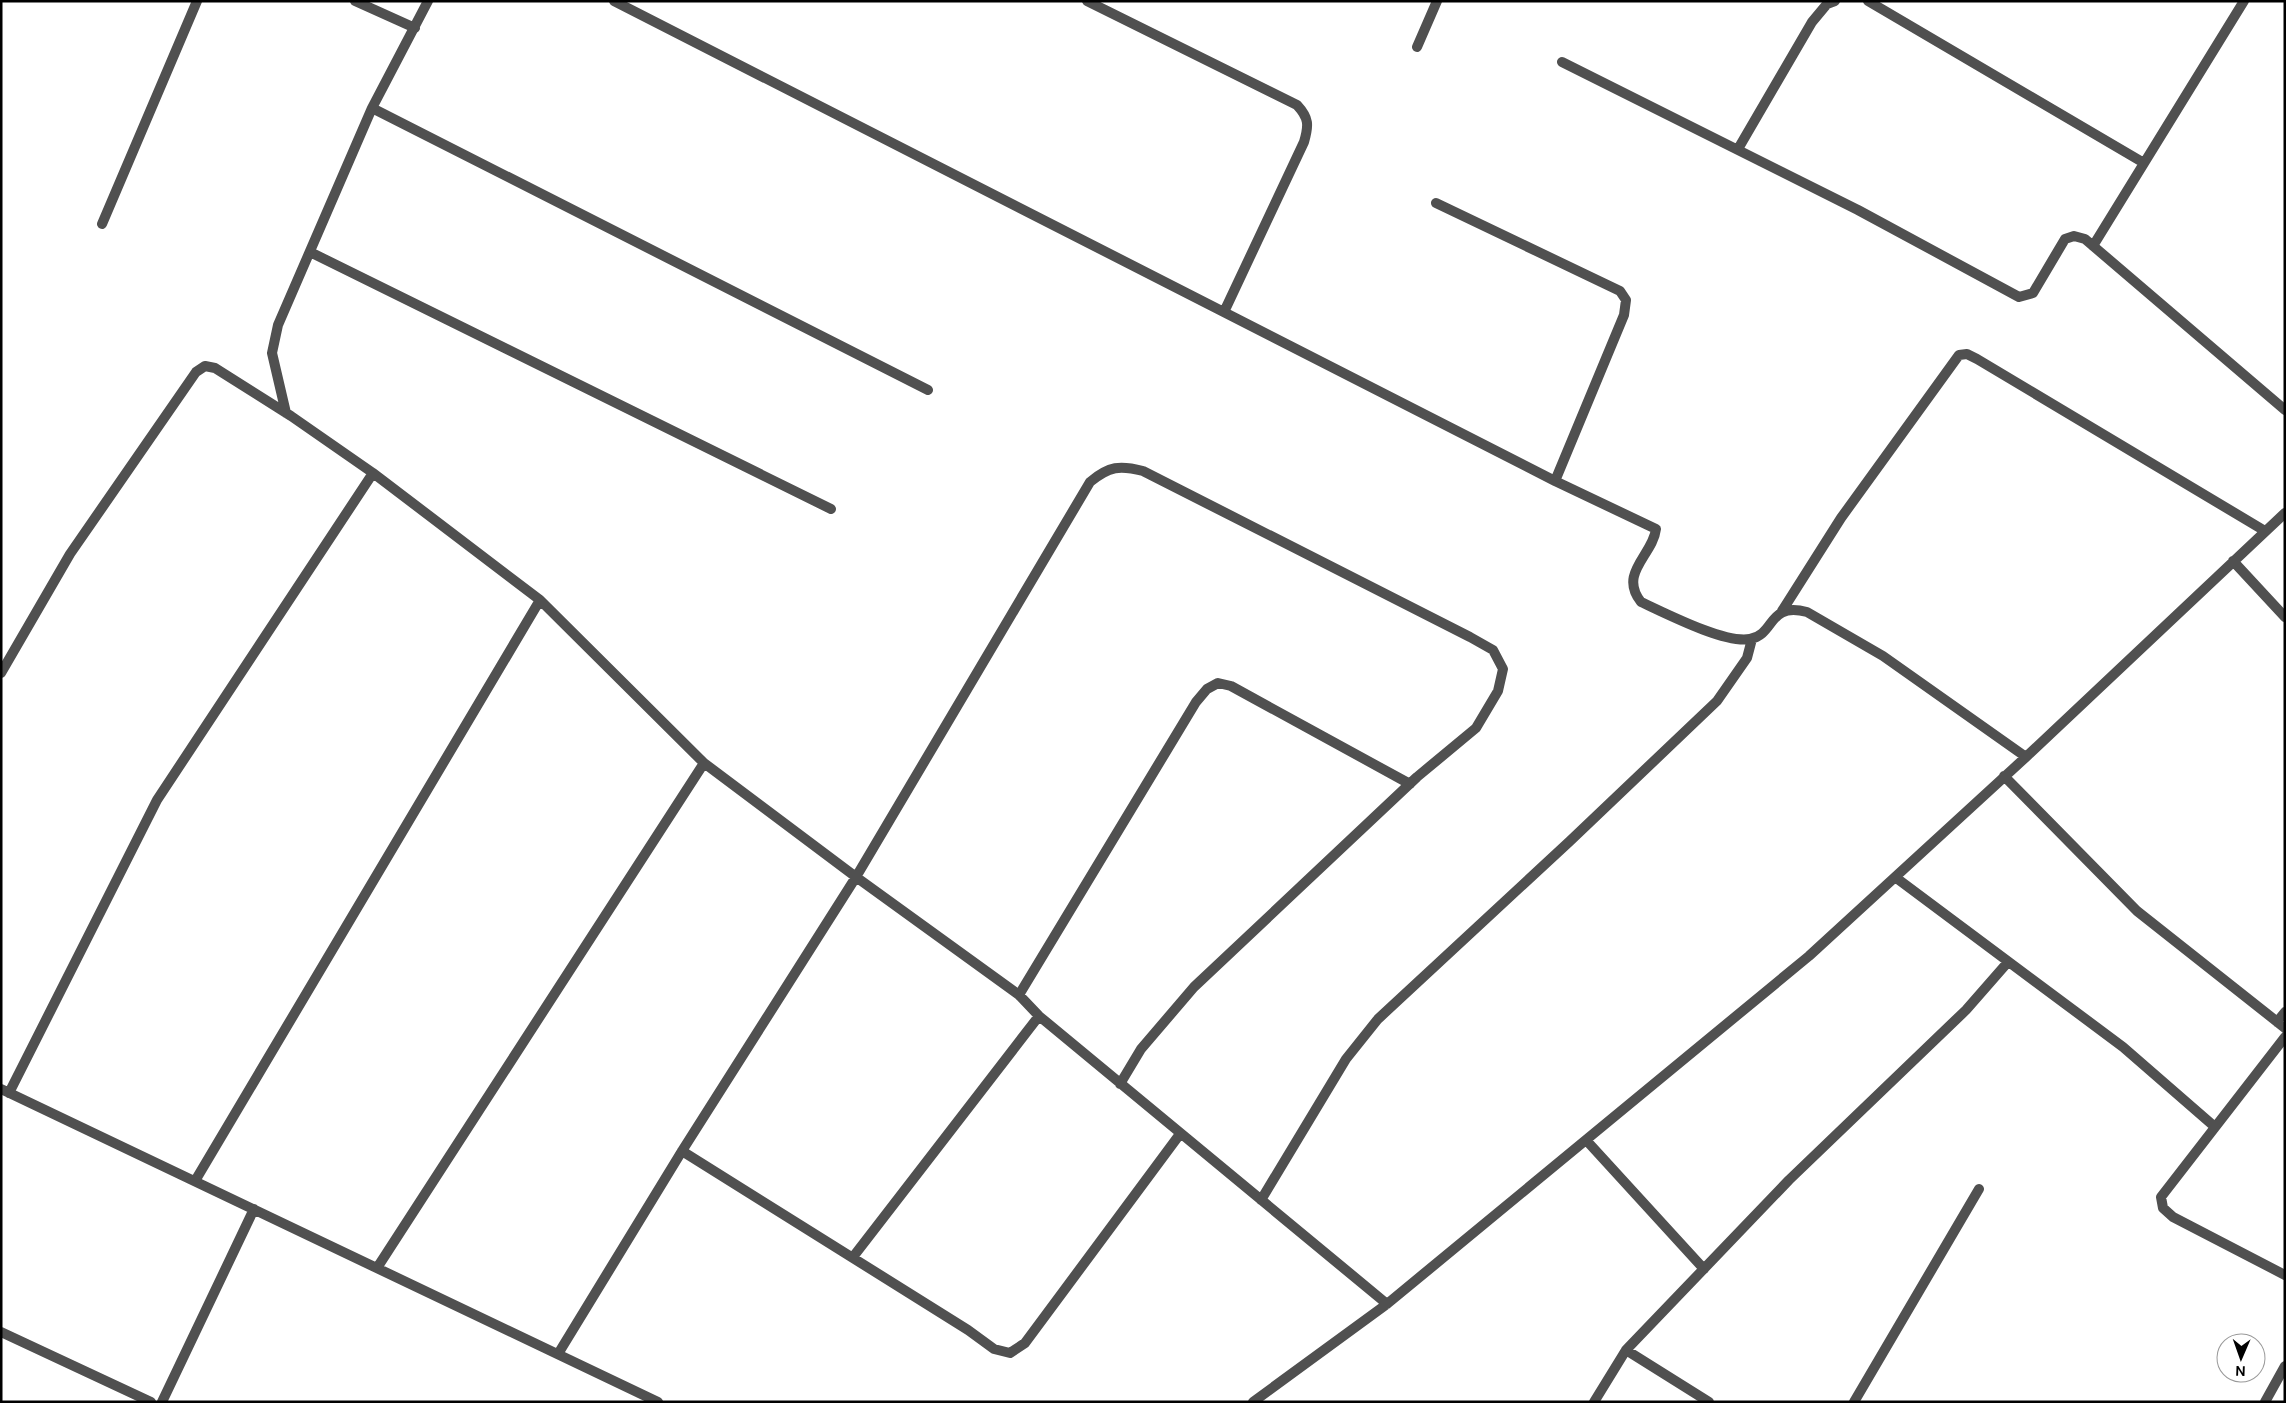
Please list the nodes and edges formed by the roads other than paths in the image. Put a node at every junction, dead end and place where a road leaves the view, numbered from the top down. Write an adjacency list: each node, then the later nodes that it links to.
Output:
1 (197, 1): 17 (street)
2 (355, 1): 10 (street)
3 (428, 1): 10 (street)
4 (614, 1): 20 (street)
5 (1087, 1): 20 (street)
6 (1437, 1): 11 (street)
7 (1835, 1): 14 (street)
8 (1868, 1): 15 (street)
9 (2244, 1): 15 (street)
10 (415, 28): 13 (street)
11 (1417, 47)
12 (1562, 62): 14 (street)
13 (372, 108): 19 (street); 21 (street)
14 (1738, 149): 18 (street)
15 (2144, 163): 18 (street)
16 (1436, 203): 25 (street)
17 (102, 224)
18 (2093, 246): 22 (street)
19 (310, 252): 23 (street); 26 (street)
20 (1224, 312): 25 (street)
21 (928, 390)
22 (2285, 410)
23 (286, 413): 24 (street); 34 (street)
24 (373, 473): 30 (street); 48 (street)
25 (1555, 481): 33 (street)
26 (831, 510)
27 (2285, 513): 28 (street)
28 (2265, 531): 29 (street); 31 (street)
29 (2233, 561): 32 (street); 35 (street)
30 (540, 600): 36 (street); 53 (street)
31 (1782, 611): 33 (street); 35 (street)
32 (2285, 617)
33 (1752, 639): 55 (street)
34 (1, 673)
35 (2026, 757): 37 (street)
36 (704, 762): 39 (street); 58 (street)
37 (2004, 776): 40 (street); 45 (street)
38 (1410, 784): 39 (street); 42 (street); 47 (street)
39 (856, 877): 42 (street); 52 (street)
40 (1895, 877): 41 (street); 51 (street)
41 (2008, 962): 49 (street); 59 (street)
42 (1019, 995): 44 (street)
43 (2285, 1012): 45 (street)
44 (1039, 1016): 47 (street); 57 (street)
45 (2281, 1025)
46 (2285, 1037): 49 (street)
47 (1120, 1084): 50 (street)
48 (5, 1091): 53 (street)
49 (2215, 1127): 60 (street)
50 (1180, 1134): 55 (street); 57 (street)
51 (1586, 1140): 59 (street); 61 (street)
52 (682, 1151): 57 (street); 64 (street)
53 (195, 1181): 56 (street)
54 (1979, 1189): 72 (street)
55 (1261, 1200): 61 (street)
56 (254, 1209): 58 (street); 67 (street)
57 (853, 1257)
58 (377, 1268): 64 (street)
59 (1704, 1269): 63 (street)
60 (2285, 1275)
61 (1388, 1304): 69 (street)
62 (1, 1332): 66 (street)
63 (1626, 1350): 70 (street); 71 (street)
64 (558, 1354): 68 (street)
65 (2285, 1366): 73 (street)
66 (151, 1402)
67 (162, 1402)
68 (658, 1402)
69 (1253, 1402)
70 (1594, 1402)
71 (1709, 1402)
72 (1854, 1402)
73 (2265, 1402)

